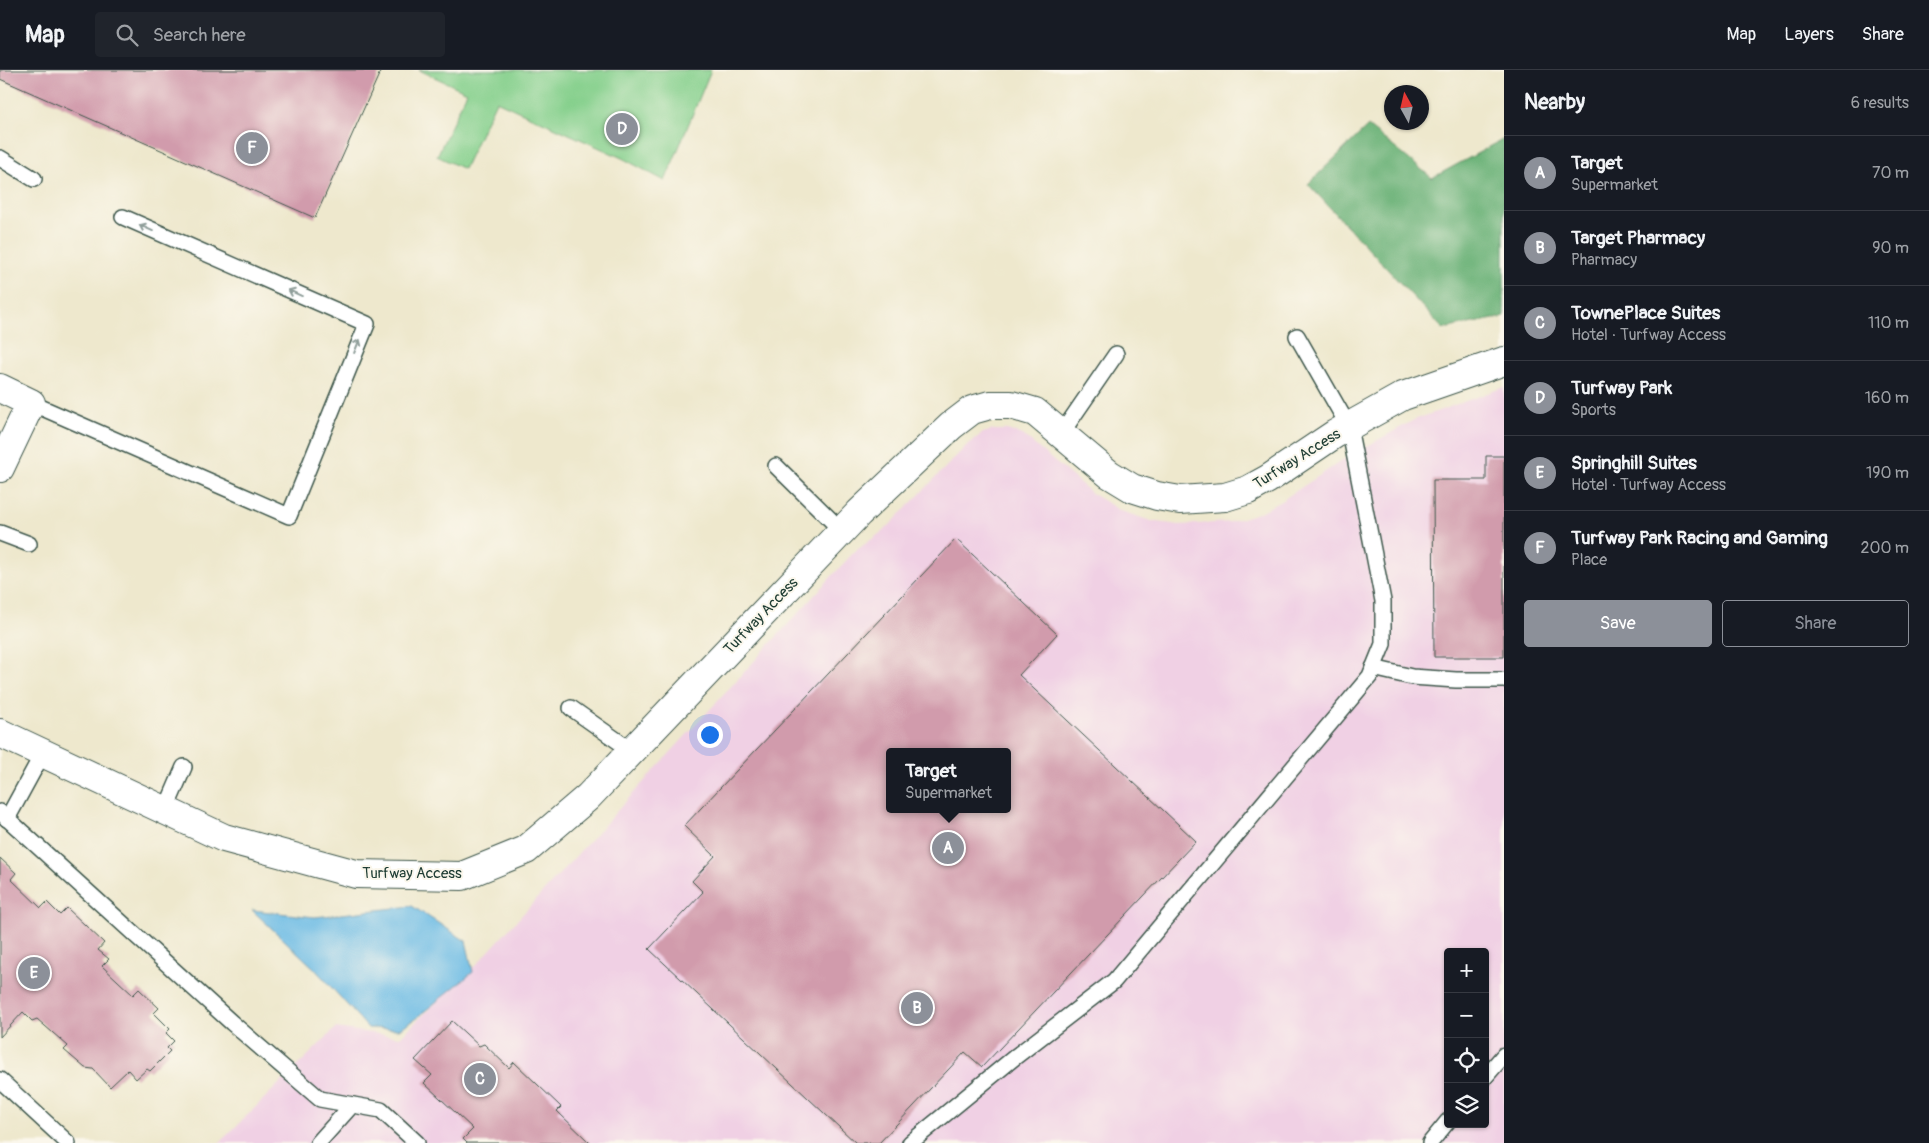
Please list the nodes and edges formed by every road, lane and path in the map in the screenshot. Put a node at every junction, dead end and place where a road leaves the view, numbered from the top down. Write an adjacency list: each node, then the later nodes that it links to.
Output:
1 (0, 158): 2 (lane)
2 (34, 179)
3 (123, 217): 8 (lane, one-way to 3)
4 (1297, 336): 9 (lane)
5 (1116, 354): 10 (lane)
6 (1504, 360): 9 (street, Turfway Access)
7 (0, 388): 8 (street)
8 (32, 403): 12 (street)
9 (1349, 427): 10 (street, Turfway Access); 16 (lane)
10 (1061, 434): 13 (street, Turfway Access)
11 (776, 466): 13 (lane)
12 (0, 468)
13 (842, 531): 20 (street, Turfway Access)
14 (0, 532): 15 (lane)
15 (29, 544)
16 (1373, 668): 17 (lane); 33 (lane)
17 (1504, 680)
18 (571, 708): 20 (lane)
19 (0, 733): 21 (street, Turfway Access)
20 (632, 751): 23 (street, Turfway Access)
21 (43, 753): 23 (street, Turfway Access); 24 (lane)
22 (184, 767): 23 (lane)
23 (165, 811)
24 (4, 816): 28 (lane)
25 (1504, 1055): 26 (lane)
26 (1489, 1072)
27 (0, 1080): 30 (lane)
28 (352, 1105): 31 (lane); 32 (lane)
29 (1444, 1126): 34 (lane)
30 (68, 1143)
31 (318, 1143)
32 (416, 1143)
33 (910, 1143)
34 (1430, 1143)

